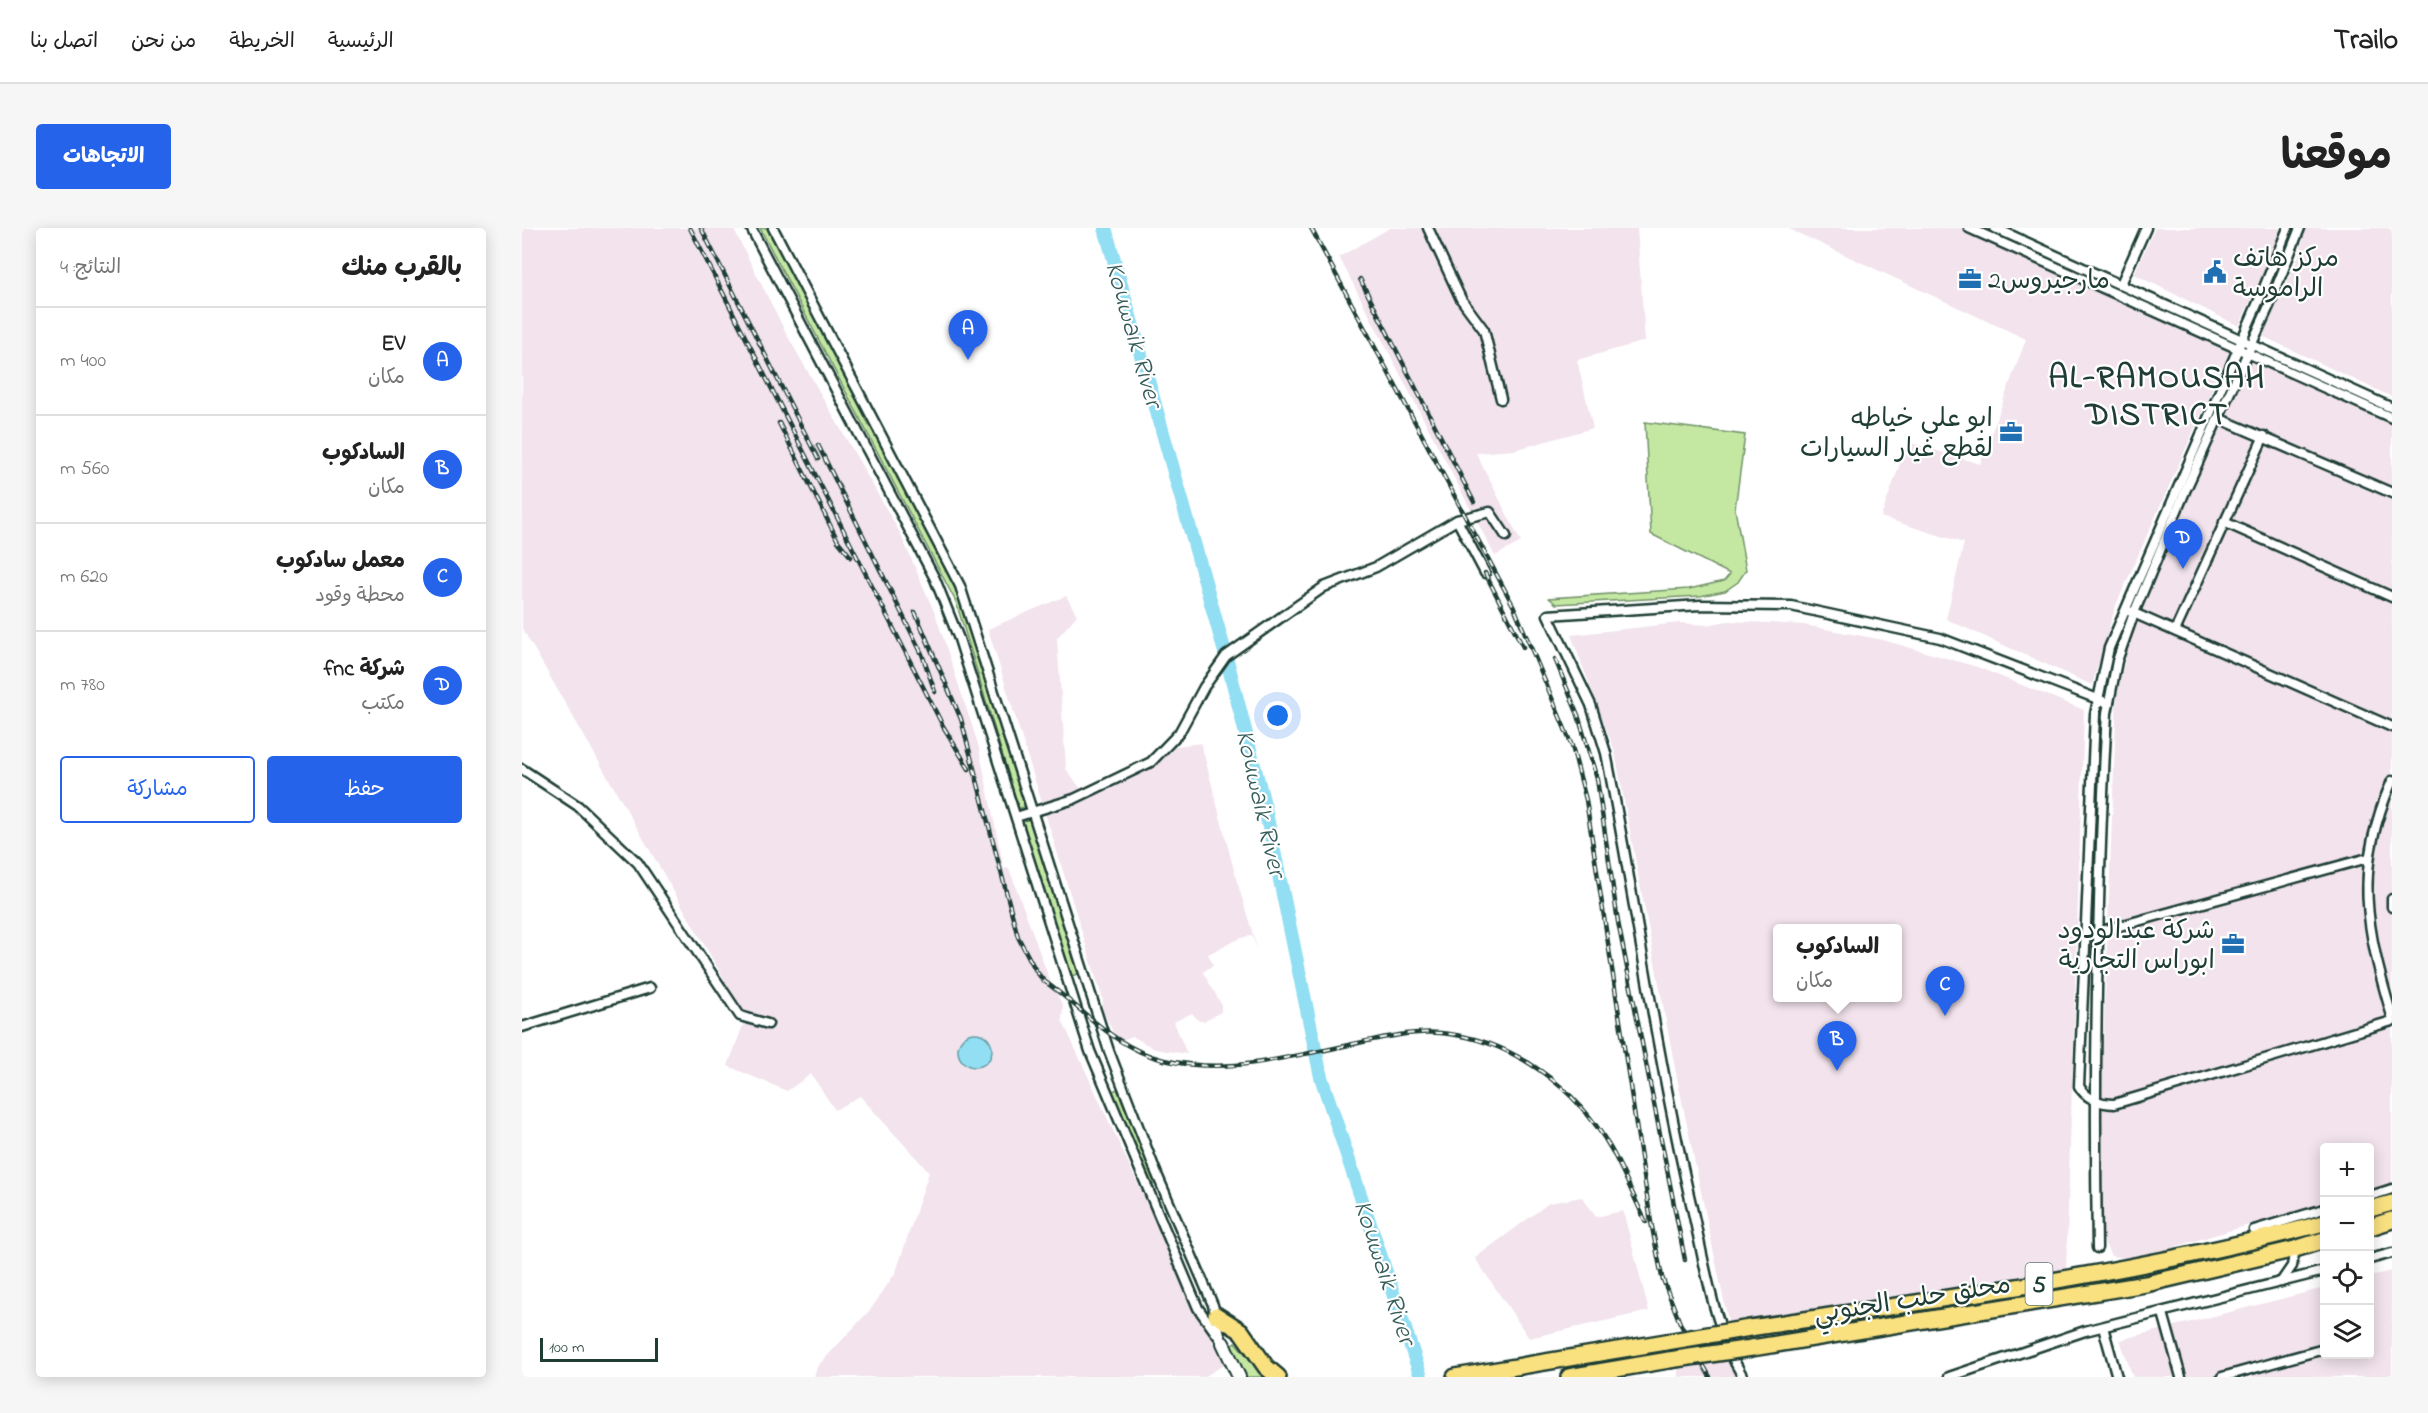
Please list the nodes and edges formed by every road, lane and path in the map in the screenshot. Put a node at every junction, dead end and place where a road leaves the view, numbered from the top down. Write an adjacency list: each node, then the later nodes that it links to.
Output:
1 (751, 228): 34 (street)
2 (773, 228): 33 (street)
3 (1428, 228): 14 (street)
4 (1969, 228): 12 (street)
5 (1995, 228): 9 (street)
6 (2146, 228): 9 (street)
7 (2288, 228): 10 (street)
8 (2300, 228): 11 (street)
9 (2121, 284): 10 (street)
10 (2242, 339): 11 (street); 12 (street)
11 (2251, 344): 13 (street); 15 (street)
12 (2238, 350): 13 (street); 25 (street)
13 (2247, 354): 16 (street); 17 (street)
14 (1501, 399)
15 (2392, 408)
16 (2218, 418): 18 (street); 26 (street)
17 (2392, 418)
18 (2264, 436): 19 (street); 21 (street)
19 (2392, 494)
20 (1457, 520): 22 (street); 23 (street); 33 (street)
21 (2224, 522): 24 (street); 27 (street)
22 (1506, 536)
23 (1485, 573)
24 (2392, 597)
25 (2124, 608): 26 (street); 28 (street)
26 (2134, 613): 27 (street); 29 (street)
27 (2175, 631): 30 (street)
28 (2097, 699): 29 (street); 35 (street); 72 (street)
29 (2108, 703): 36 (street)
30 (2392, 727)
31 (522, 769): 44 (street)
32 (2392, 781): 37 (street)
33 (1032, 812): 34 (street); 64 (street)
34 (1016, 818): 66 (street)
35 (2091, 828): 36 (street); 41 (street)
36 (2102, 829): 40 (street)
37 (2368, 858): 40 (street); 43 (street)
38 (2392, 899): 39 (street)
39 (2392, 907)
40 (2098, 932): 41 (street); 46 (street)
41 (2086, 935): 46 (street)
42 (650, 988): 45 (street)
43 (2392, 1018): 46 (street)
44 (768, 1023)
45 (522, 1027)
46 (2094, 1100): 57 (street)
47 (2392, 1189): 48 (street)
48 (2374, 1195)
49 (2392, 1203): 50 (highway)
50 (2374, 1208)
51 (2320, 1210): 55 (street)
52 (2392, 1220): 54 (highway)
53 (2320, 1223): 70 (highway, 5, bridge)
54 (2374, 1226)
55 (2254, 1230)
56 (2320, 1242): 58 (highway, محلق حلب الجنوبي / 5)
57 (2097, 1248)
58 (2295, 1249): 62 (street); 71 (highway, محلق حلب الجنوبي / 5, bridge)
59 (2392, 1253): 60 (street)
60 (2374, 1258)
61 (2320, 1272): 62 (street)
62 (2280, 1282): 63 (street)
63 (2163, 1313): 65 (street); 75 (street)
64 (1216, 1315): 66 (street); 69 (highway)
65 (2103, 1327): 73 (street); 74 (street)
66 (1222, 1343): 68 (main road)
67 (2320, 1350): 76 (street)
68 (1239, 1377)
69 (1278, 1377)
70 (1455, 1377)
71 (1569, 1377)
72 (1743, 1377)
73 (1949, 1377)
74 (2118, 1377)
75 (2181, 1377)
76 (2222, 1377)

